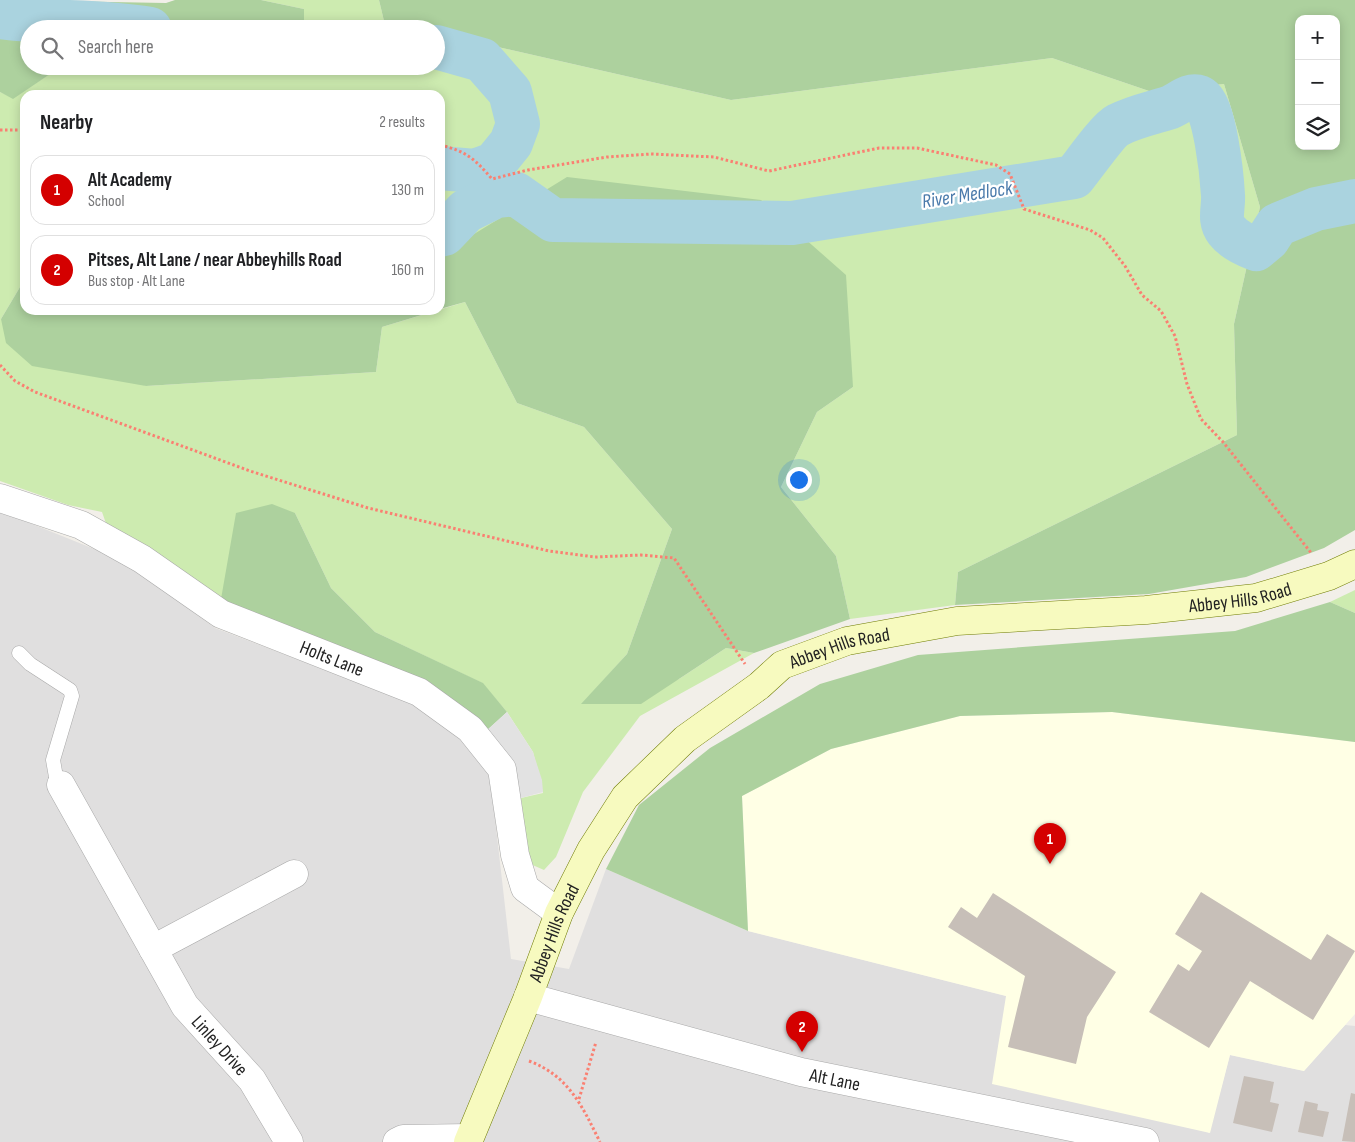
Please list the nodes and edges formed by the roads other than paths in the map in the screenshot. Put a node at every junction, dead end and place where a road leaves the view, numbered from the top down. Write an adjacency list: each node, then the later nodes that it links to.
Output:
1 (0, 498): 6 (street, Holts Lane)
2 (1355, 564): 6 (main road, Abbey Hills Road)
3 (19, 653): 4 (lane)
4 (61, 786): 7 (street, Linley Drive)
5 (294, 874): 7 (street)
6 (559, 913): 8 (main road, Abbey Hills Road)
7 (153, 949): 11 (street, Linley Drive)
8 (528, 997): 9 (street, Alt Lane); 10 (main road, Abbey Hills Road)
9 (1097, 1137): 13 (street, Alt Lane)
10 (468, 1140): 12 (street)
11 (289, 1142)
12 (397, 1142)
13 (1145, 1142)

